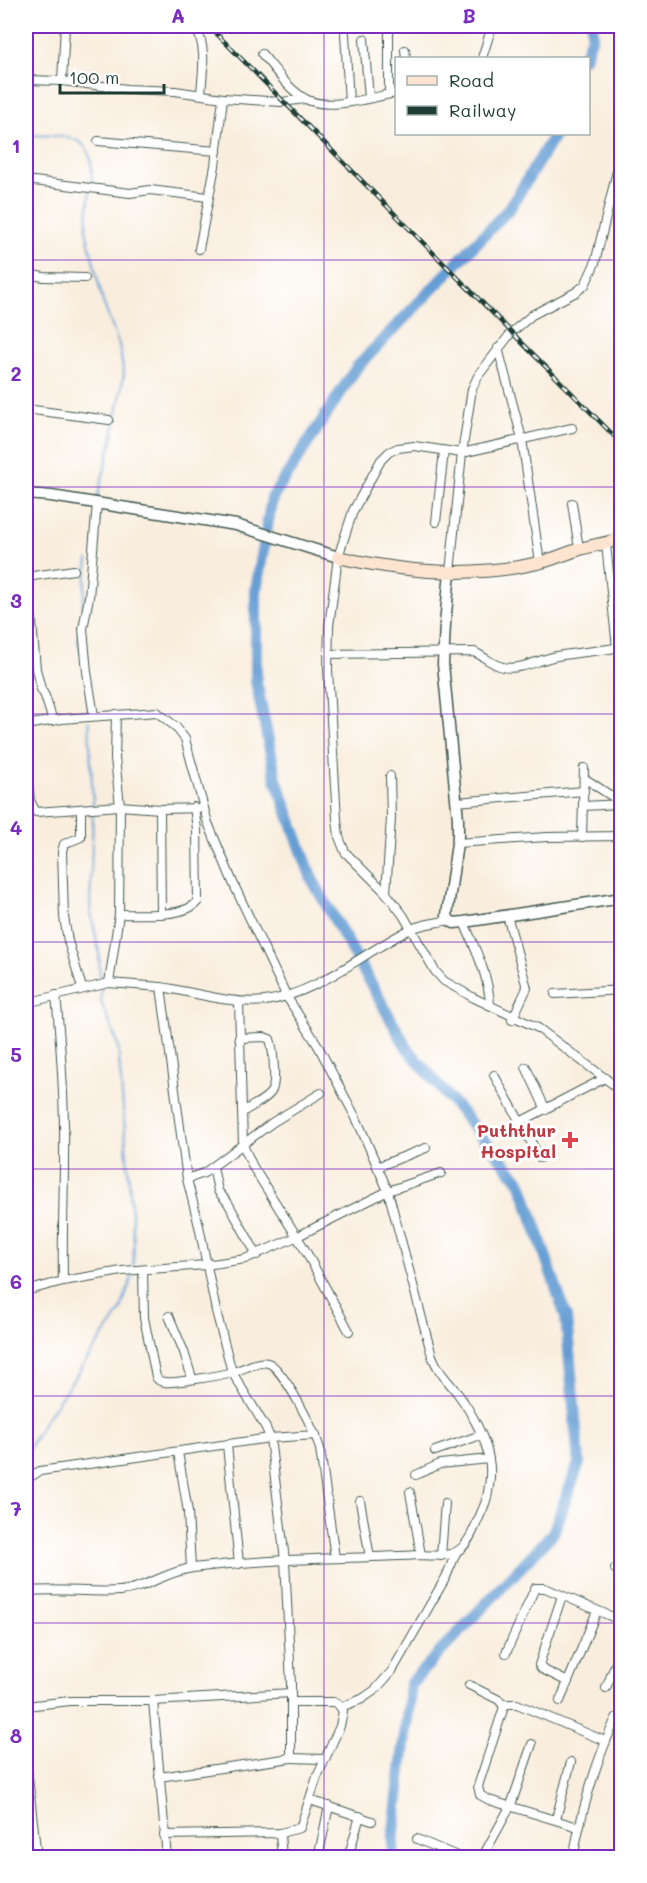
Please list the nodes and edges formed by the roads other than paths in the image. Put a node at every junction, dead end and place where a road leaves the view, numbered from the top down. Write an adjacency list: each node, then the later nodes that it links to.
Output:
1 (65, 26): 10 (street)
2 (195, 26): 11 (street)
3 (389, 26): 12 (street)
4 (492, 26): 8 (street)
5 (345, 34): 16 (street)
6 (364, 39): 14 (street)
7 (262, 54): 15 (street)
8 (482, 57)
9 (26, 80): 10 (street)
10 (62, 81): 11 (street)
11 (201, 93): 13 (street)
12 (393, 94): 14 (street)
13 (223, 98): 15 (street); 19 (street)
14 (369, 98): 16 (street)
15 (305, 99): 16 (street)
16 (349, 102)
17 (98, 141): 19 (street)
18 (621, 150): 22 (street)
19 (217, 151): 21 (street)
20 (26, 180): 21 (street)
21 (208, 197): 24 (street)
22 (611, 197): 23 (street); 27 (street)
23 (621, 203)
24 (199, 249)
25 (26, 274): 26 (street)
26 (85, 278)
27 (498, 348): 31 (street); 33 (street)
28 (26, 409): 29 (street)
29 (109, 420)
30 (572, 428): 31 (street)
31 (522, 439): 33 (street); 44 (street)
32 (444, 451): 33 (street); 39 (street); 43 (street)
33 (462, 453): 46 (street)
34 (618, 483): 36 (street)
35 (26, 494): 37 (street)
36 (621, 494)
37 (96, 503): 43 (street); 52 (street)
38 (572, 503): 42 (street)
39 (436, 522)
40 (621, 538): 41 (main road)
41 (606, 544): 42 (main road); 48 (street)
42 (579, 549): 44 (main road)
43 (339, 556): 46 (main road); 50 (street)
44 (540, 563): 46 (main road)
45 (74, 570): 47 (street)
46 (450, 572): 49 (street)
47 (27, 576): 53 (street)
48 (619, 647): 49 (street)
49 (444, 651): 50 (street); 58 (street)
50 (328, 654): 69 (street)
51 (116, 714): 52 (street); 60 (street); 63 (street)
52 (95, 716): 53 (street)
53 (53, 721): 54 (street)
54 (26, 725)
55 (26, 758): 65 (street)
56 (390, 776): 69 (street)
57 (584, 791): 58 (street); 59 (street); 61 (street)
58 (456, 802): 68 (street)
59 (621, 803): 61 (street)
60 (120, 806): 64 (street); 65 (street); 71 (street)
61 (583, 806): 67 (street)
62 (194, 807): 63 (street); 64 (street); 72 (street)
63 (204, 808): 83 (street)
64 (160, 809): 72 (street)
65 (83, 810): 79 (street)
66 (621, 836): 67 (street)
67 (582, 837): 68 (street)
68 (457, 843): 74 (street)
69 (386, 893): 76 (street)
70 (621, 898): 73 (street)
71 (119, 914): 72 (street); 77 (street)
72 (161, 914)
73 (507, 915): 75 (street); 87 (street)
74 (449, 920): 75 (street); 76 (street)
75 (464, 922): 86 (street)
76 (410, 929): 83 (street); 86 (street)
77 (107, 983): 78 (street); 79 (street)
78 (161, 987): 85 (street); 103 (street)
79 (85, 988): 82 (street)
80 (621, 990): 81 (street)
81 (555, 994)
82 (56, 995): 84 (street); 109 (street)
83 (287, 997): 85 (street); 101 (street)
84 (26, 1002)
85 (239, 1002): 88 (street)
86 (490, 1005): 87 (street)
87 (513, 1019): 91 (street)
88 (239, 1038): 95 (street); 95 (street)
89 (526, 1067): 94 (street)
90 (494, 1075): 96 (street)
91 (605, 1078): 92 (street); 94 (street)
92 (621, 1091)
93 (321, 1093): 97 (street)
94 (546, 1110): 96 (street)
95 (243, 1112): 97 (street)
96 (520, 1122): 99 (street)
97 (243, 1145): 100 (street); 105 (street)
98 (426, 1148): 101 (street)
99 (540, 1158)
100 (213, 1167): 103 (street); 106 (street)
101 (377, 1167): 104 (street)
102 (441, 1173): 104 (street)
103 (187, 1179): 107 (street)
104 (388, 1191): 105 (street); 116 (street)
105 (296, 1237): 106 (street); 112 (street)
106 (257, 1255): 107 (street)
107 (206, 1265): 108 (street); 113 (street)
108 (140, 1270): 109 (street); 114 (street)
109 (63, 1281): 110 (street)
110 (26, 1290)
111 (169, 1316): 114 (street)
112 (349, 1331)
113 (232, 1372): 114 (street); 115 (street); 117 (street)
114 (192, 1378)
115 (316, 1435): 117 (street); 131 (street)
116 (481, 1435): 119 (street); 121 (street)
117 (270, 1438): 118 (street); 132 (street)
118 (227, 1445): 120 (street); 133 (street)
119 (435, 1451)
120 (178, 1452): 123 (street); 135 (street)
121 (489, 1459): 122 (street); 127 (street)
122 (416, 1475)
123 (26, 1482)
124 (410, 1492): 128 (street)
125 (360, 1501): 130 (street)
126 (445, 1503): 129 (street)
127 (456, 1553): 129 (street); 150 (street)
128 (421, 1555): 129 (street); 130 (street)
129 (441, 1556)
130 (370, 1557): 131 (street)
131 (334, 1558): 132 (street)
132 (285, 1560): 133 (street); 145 (street)
133 (239, 1564): 135 (street)
134 (26, 1567): 136 (street)
135 (191, 1568): 136 (street)
136 (27, 1592)
137 (562, 1596): 138 (street); 141 (street); 142 (street)
138 (597, 1611): 139 (street); 142 (street)
139 (621, 1621)
140 (621, 1648): 144 (street)
141 (506, 1653)
142 (568, 1682): 147 (street)
143 (469, 1684): 148 (street)
144 (606, 1688)
145 (291, 1697): 146 (street); 150 (street); 154 (street)
146 (153, 1701): 149 (street); 158 (street)
147 (560, 1701)
148 (503, 1704): 152 (street); 160 (street)
149 (26, 1706)
150 (341, 1707): 155 (street)
151 (616, 1718): 152 (street)
152 (605, 1741): 165 (street)
153 (532, 1744): 160 (street)
154 (291, 1758): 155 (street); 158 (street)
155 (324, 1759): 159 (street)
156 (26, 1760): 169 (street)
157 (571, 1762): 163 (street)
158 (159, 1777): 167 (street)
159 (310, 1800): 161 (street); 166 (street)
160 (511, 1805): 163 (street); 175 (street)
161 (329, 1806): 162 (street); 172 (street)
162 (360, 1816): 164 (street); 173 (street)
163 (556, 1819): 165 (street)
164 (372, 1821)
165 (578, 1827): 176 (street)
166 (280, 1833): 167 (street); 171 (street)
167 (164, 1835): 170 (street)
168 (417, 1839): 174 (street)
169 (37, 1857)
170 (167, 1857)
171 (282, 1857)
172 (318, 1857)
173 (348, 1857)
174 (462, 1857)
175 (482, 1857)
176 (573, 1857)

